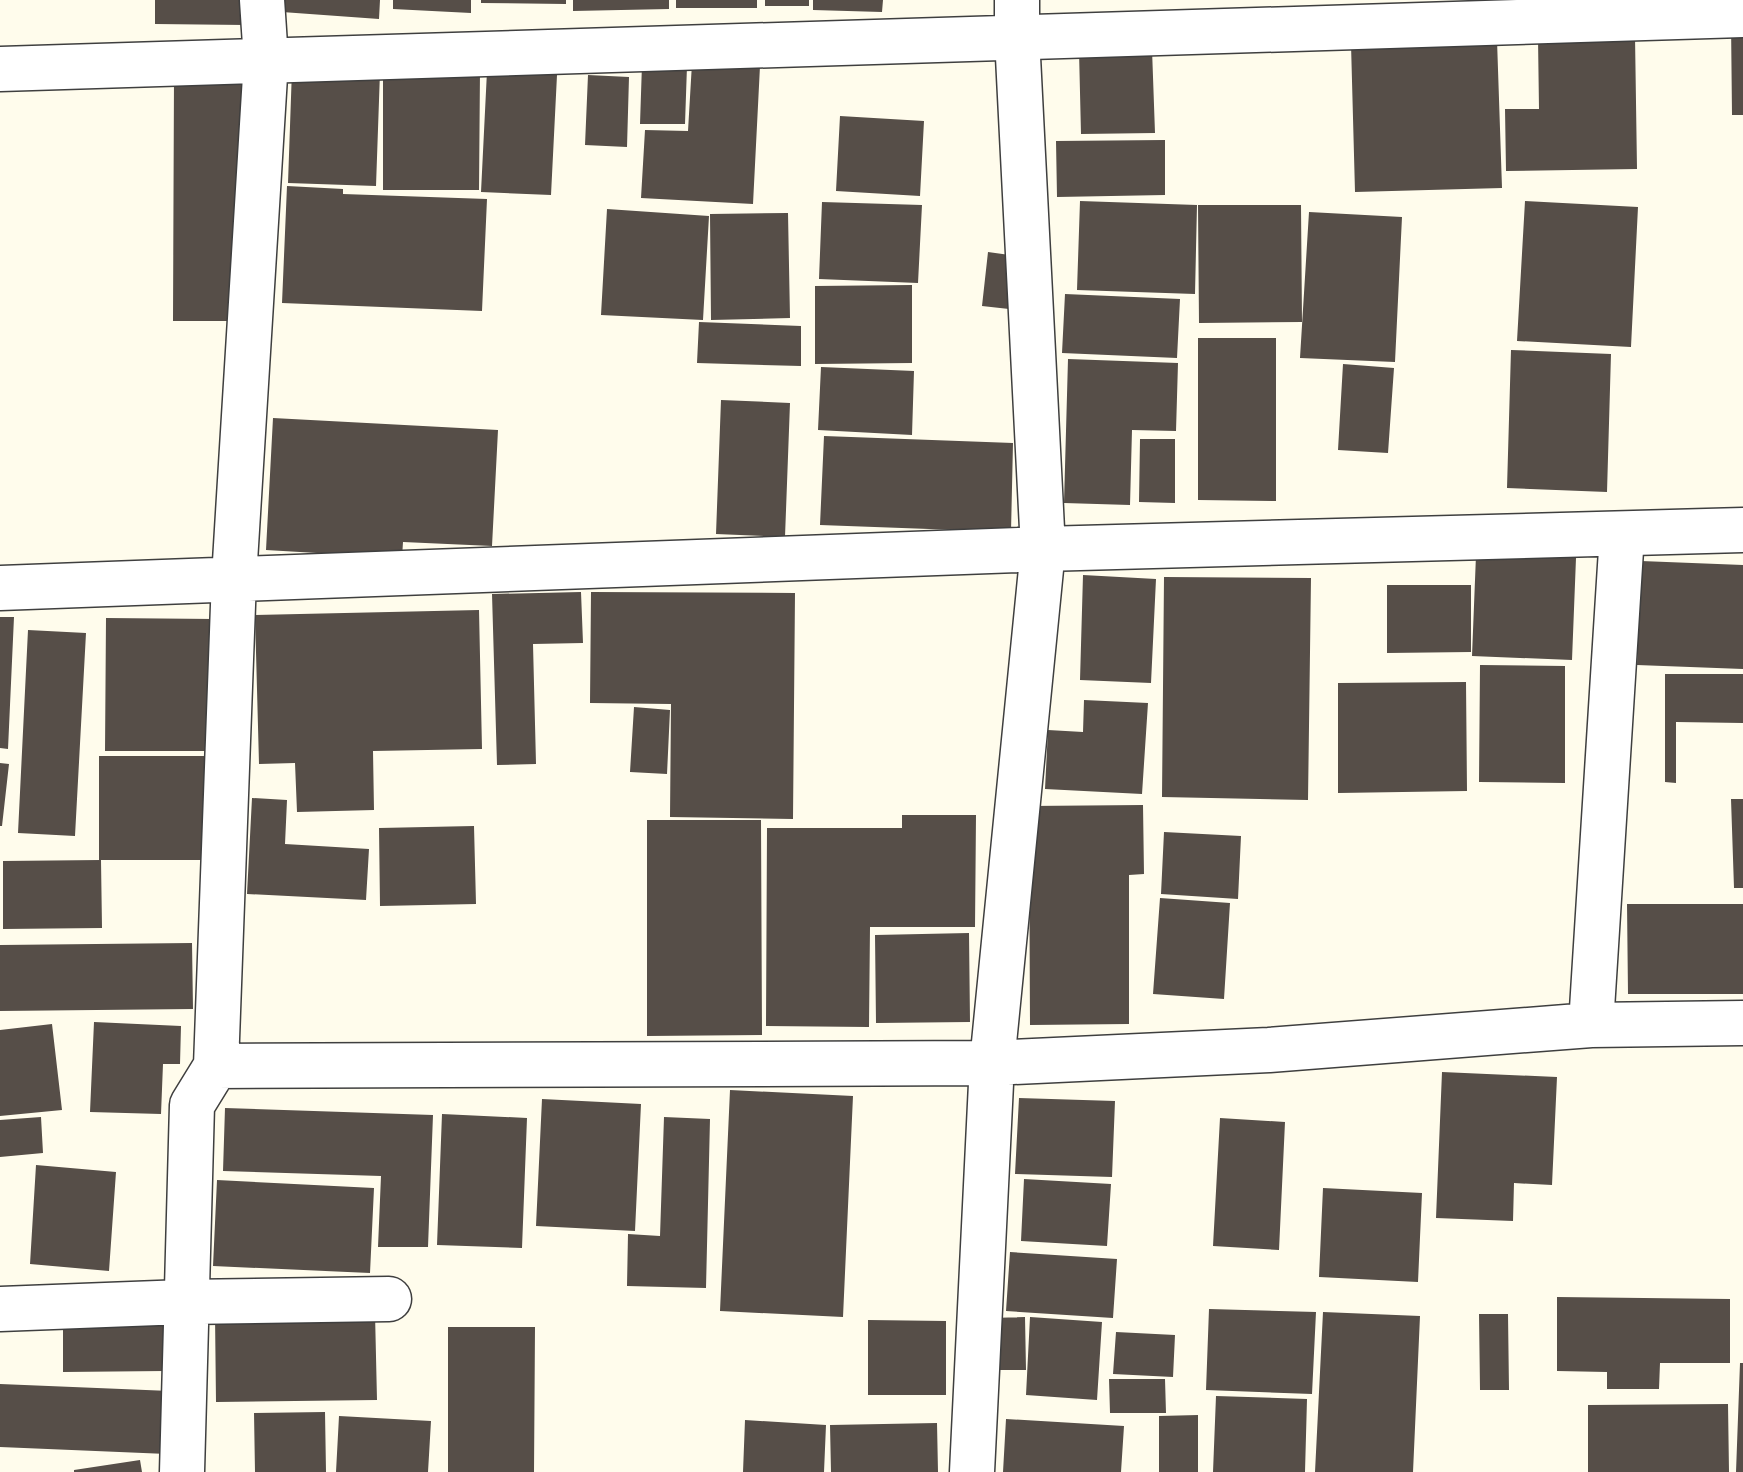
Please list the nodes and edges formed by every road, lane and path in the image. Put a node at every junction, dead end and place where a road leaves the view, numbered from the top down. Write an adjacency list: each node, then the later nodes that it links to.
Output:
1 (262, 0): 4 (street)
2 (1743, 15): 3 (street)
3 (1017, 19): 4 (street); 8 (street)
4 (266, 60): 5 (street); 9 (street)
5 (0, 69)
6 (1743, 530): 7 (street)
7 (1622, 534): 8 (street); 12 (street)
8 (1043, 549): 9 (street); 13 (street)
9 (234, 578): 10 (street); 14 (street)
10 (0, 588)
11 (1743, 1023): 12 (street)
12 (1591, 1025): 13 (street)
13 (992, 1063): 14 (street); 19 (street)
14 (216, 1066): 16 (street)
15 (389, 1299): 16 (street)
16 (184, 1302): 17 (street); 18 (street)
17 (0, 1309)
18 (182, 1472)
19 (972, 1472)

